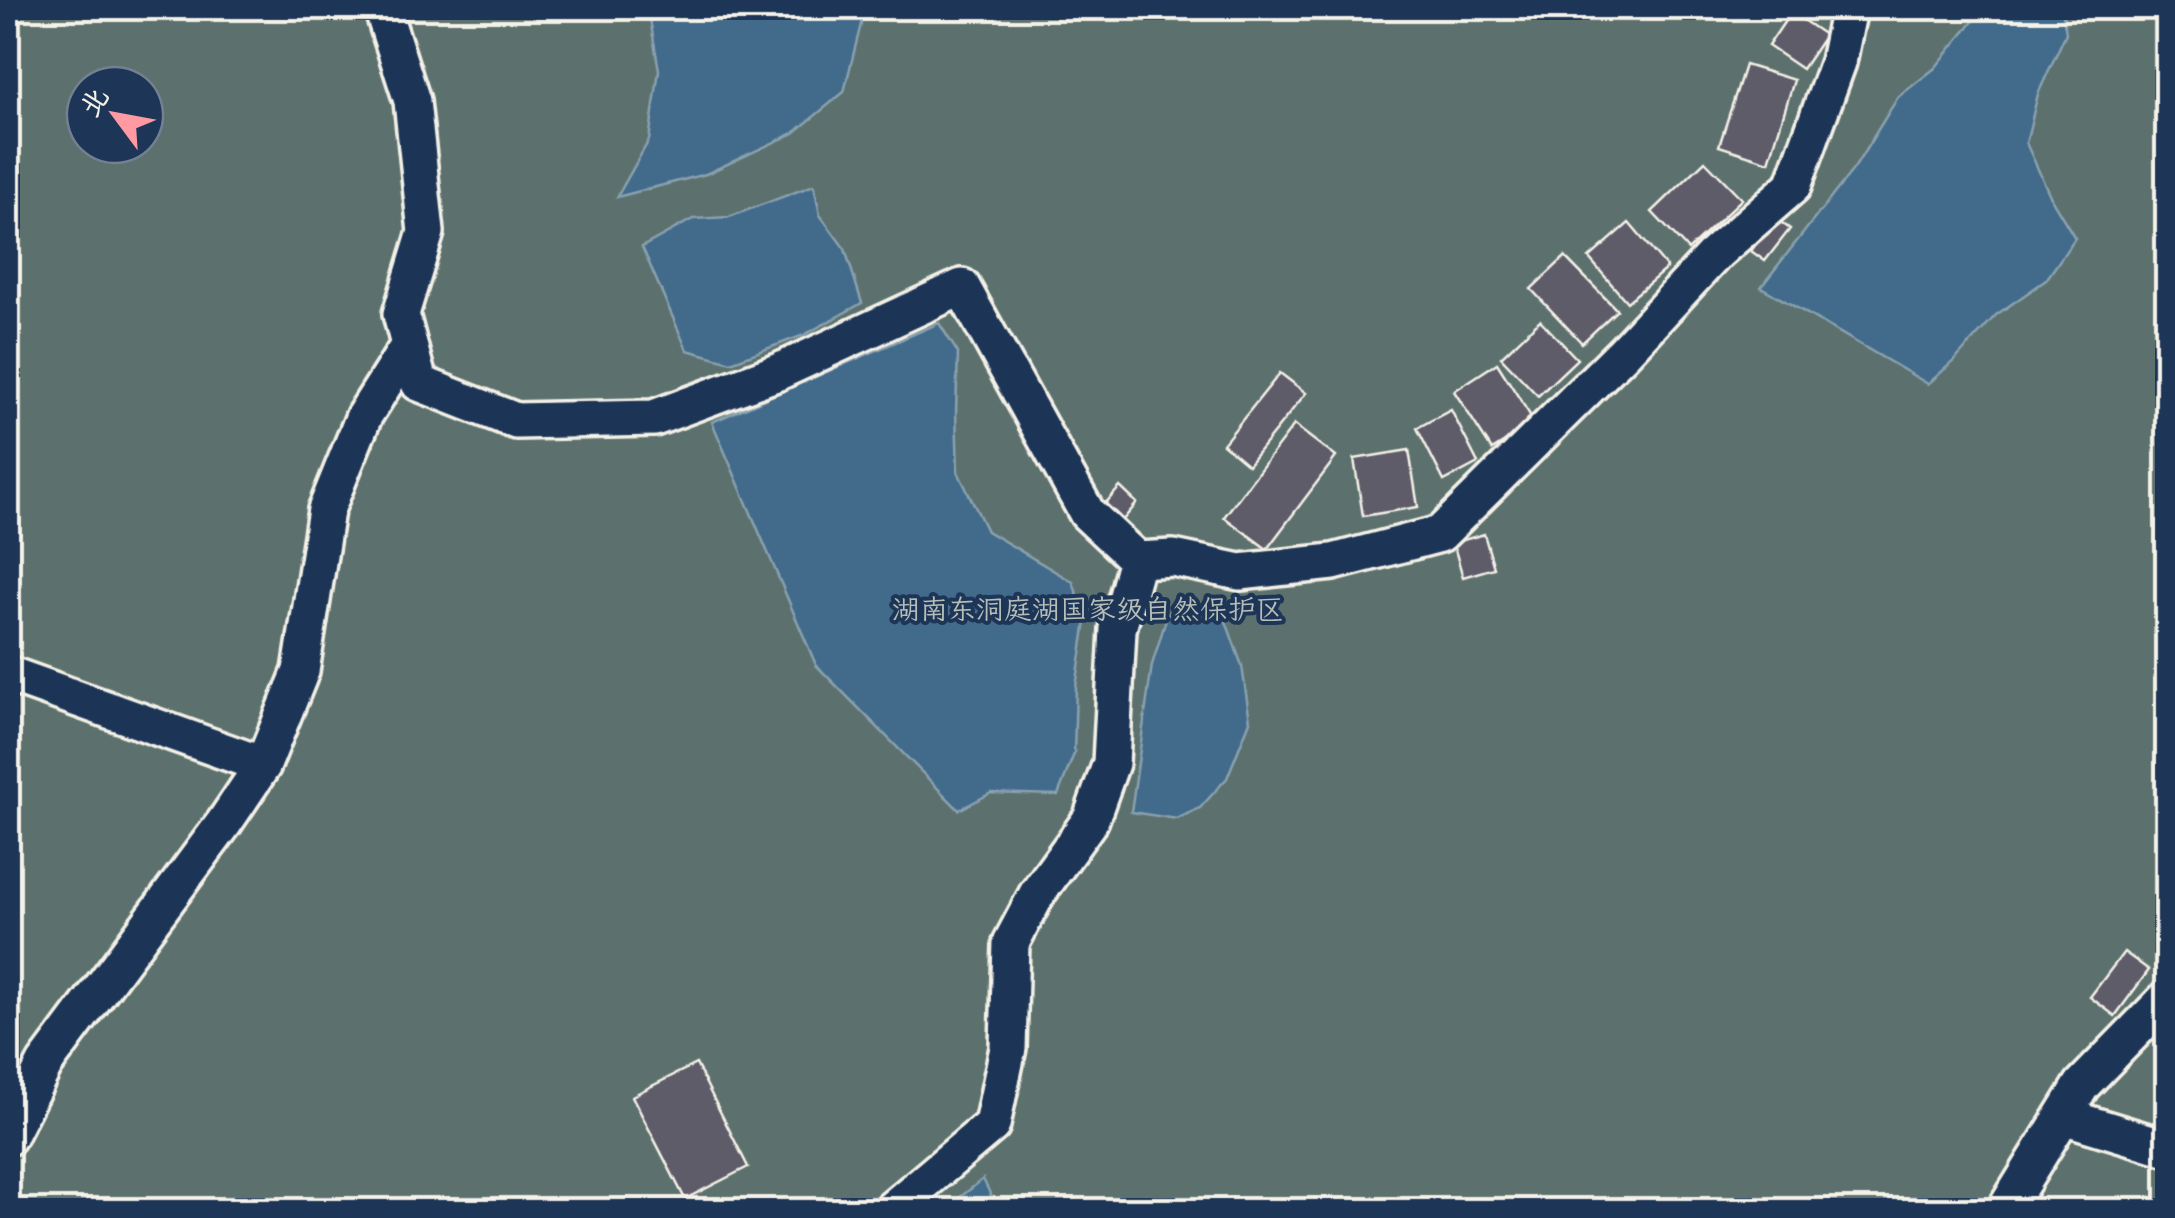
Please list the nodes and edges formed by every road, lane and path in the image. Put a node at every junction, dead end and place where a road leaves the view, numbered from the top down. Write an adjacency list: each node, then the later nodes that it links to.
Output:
1 (382, 8): 3 (street)
2 (1849, 8): 4 (street)
3 (409, 345): 4 (street); 6 (street)
4 (1136, 560): 11 (street)
5 (8, 674): 6 (street)
6 (264, 765): 9 (street)
7 (2168, 997): 8 (street)
8 (2063, 1116): 10 (street); 12 (street)
9 (8, 1137)
10 (2168, 1148)
11 (891, 1210)
12 (2005, 1210)

